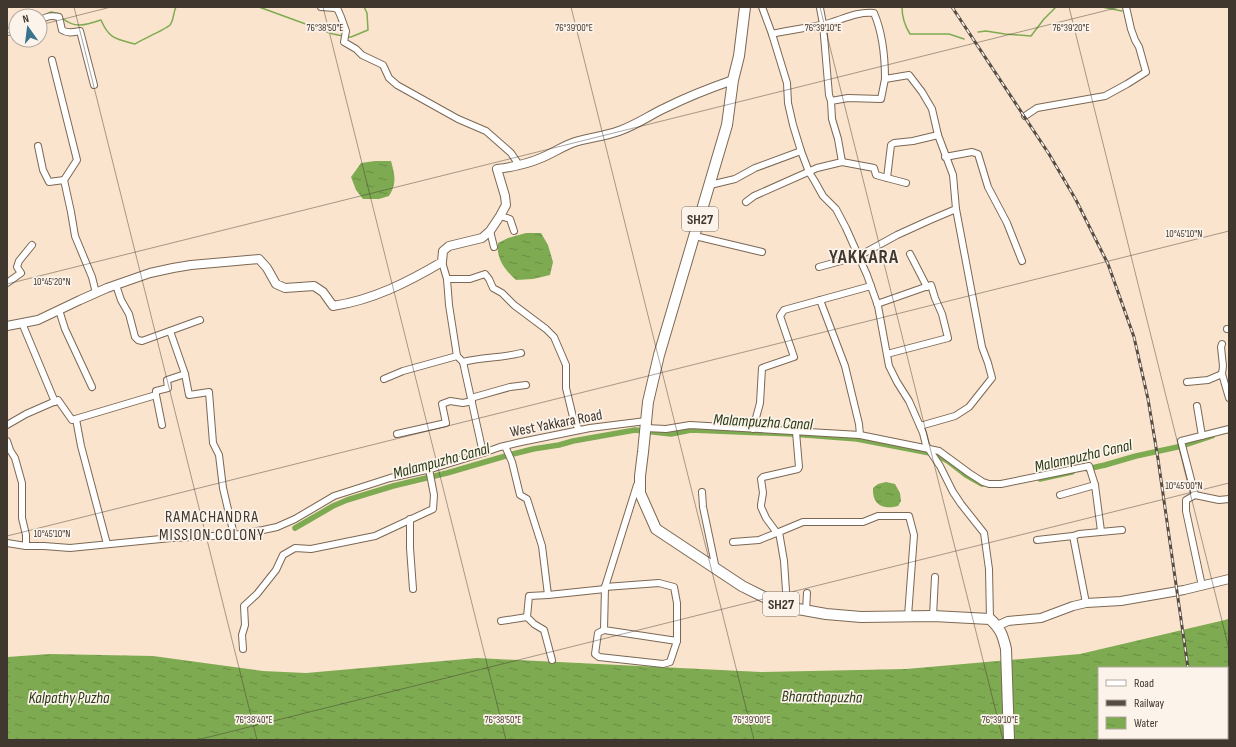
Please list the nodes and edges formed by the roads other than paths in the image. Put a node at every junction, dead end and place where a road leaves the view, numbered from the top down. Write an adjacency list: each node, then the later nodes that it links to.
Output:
1 (321, 7): 20 (street)
2 (745, 7): 11 (main road, SH27)
3 (762, 7): 8 (street)
4 (1125, 7): 14 (street)
5 (820, 8): 7 (street)
6 (48, 16): 12 (street)
7 (823, 24): 8 (street); 10 (street); 13 (street)
8 (772, 34): 17 (street)
9 (52, 60): 23 (street)
10 (885, 79): 13 (street); 15 (street)
11 (733, 80): 20 (street); 25 (main road, SH27)
12 (94, 84)
13 (831, 100): 19 (street)
14 (1024, 116)
15 (938, 135): 18 (street); 22 (street)
16 (38, 146): 23 (street)
17 (801, 150): 21 (street); 25 (street)
18 (945, 157): 27 (street); 37 (street)
19 (842, 162): 21 (street); 22 (street)
20 (519, 165): 28 (street)
21 (809, 172): 26 (street); 36 (street)
22 (887, 178): 24 (street)
23 (64, 180): 45 (street)
24 (906, 183)
25 (710, 185): 31 (main road, SH27)
26 (746, 202)
27 (956, 209): 36 (street); 72 (street)
28 (500, 216): 29 (street); 30 (street)
29 (490, 231): 33 (street); 38 (street)
30 (514, 231)
31 (695, 236): 34 (street); 73 (main road, SH27)
32 (32, 245): 41 (street)
33 (494, 247)
34 (762, 252)
35 (910, 254): 44 (street)
36 (859, 256): 39 (street); 43 (street)
37 (1022, 261)
38 (442, 262): 40 (street); 42 (street)
39 (819, 267)
40 (446, 279): 56 (street); 76 (street)
41 (7, 283)
42 (116, 285): 45 (street); 52 (street)
43 (871, 286): 46 (street); 47 (street)
44 (927, 287): 47 (street); 55 (street)
45 (96, 293): 48 (street)
46 (820, 300): 74 (street); 79 (street)
47 (877, 304): 55 (street)
48 (59, 310): 50 (street); 63 (street)
49 (200, 320): 52 (street)
50 (22, 323): 51 (street); 67 (street)
51 (7, 326)
52 (170, 331): 58 (street)
53 (1222, 344): 59 (street)
54 (521, 353): 57 (street)
55 (887, 354): 72 (street)
56 (457, 356): 57 (street); 60 (street)
57 (463, 362): 66 (street)
58 (185, 374): 64 (street); 96 (street)
59 (1222, 374): 61 (street); 65 (street)
60 (384, 379)
61 (1187, 382)
62 (526, 385): 66 (street)
63 (92, 387)
64 (156, 394): 69 (street); 71 (street)
65 (1229, 398)
66 (471, 400): 78 (street); 84 (street)
67 (55, 402): 69 (street); 70 (street)
68 (1197, 406): 80 (street)
69 (76, 419): 101 (street)
70 (7, 425)
71 (162, 425)
72 (920, 426): 83 (street)
73 (646, 428): 74 (street, West Yakkara Road); 76 (street, West Yakkara Road); 86 (main road, SH27)
74 (753, 429): 77 (street, West Yakkara Road)
75 (1229, 429): 80 (street)
76 (579, 430): 82 (street, West Yakkara Road)
77 (796, 432): 79 (street, West Yakkara Road); 94 (street)
78 (397, 434)
79 (860, 435): 83 (street, West Yakkara Road)
80 (1202, 436): 90 (street)
81 (7, 441): 102 (street)
82 (505, 446): 84 (street, West Yakkara Road); 110 (street)
83 (931, 452): 87 (street, West Yakkara Road); 118 (street)
84 (483, 453): 85 (street, West Yakkara Road)
85 (430, 475): 92 (street); 96 (street, West Yakkara Road)
86 (640, 476): 103 (main road, SH27); 107 (street)
87 (1095, 485): 89 (street); 95 (street)
88 (702, 492): 103 (street)
89 (1060, 495)
90 (1195, 495): 91 (street); 106 (street)
91 (1229, 499)
92 (410, 519): 108 (street); 121 (street)
93 (1122, 530): 95 (street)
94 (778, 532): 99 (street); 112 (street); 114 (street)
95 (1101, 532): 97 (street)
96 (234, 535): 101 (street, West Yakkara Road)
97 (1073, 536): 98 (street); 111 (street)
98 (1037, 540)
99 (733, 542)
100 (7, 543): 102 (street, West Yakkara Road)
101 (107, 544): 102 (street, West Yakkara Road)
102 (26, 546)
103 (716, 569): 112 (main road, SH27)
104 (935, 577): 115 (street)
105 (1229, 579): 106 (street)
106 (1202, 586): 111 (street)
107 (605, 588): 110 (street); 119 (street); 120 (street)
108 (413, 589)
109 (807, 593): 113 (street)
110 (548, 595): 116 (street)
111 (1086, 603): 118 (street)
112 (787, 606): 113 (main road, SH27)
113 (806, 611): 114 (main road, SH27)
114 (908, 616): 115 (main road, SH27)
115 (933, 616): 118 (main road, SH27)
116 (527, 617): 117 (street); 122 (street)
117 (501, 621)
118 (994, 623): 123 (main road)
119 (604, 630): 120 (street); 120 (street)
120 (677, 641)
121 (243, 649)
122 (552, 660)
123 (1009, 740)

